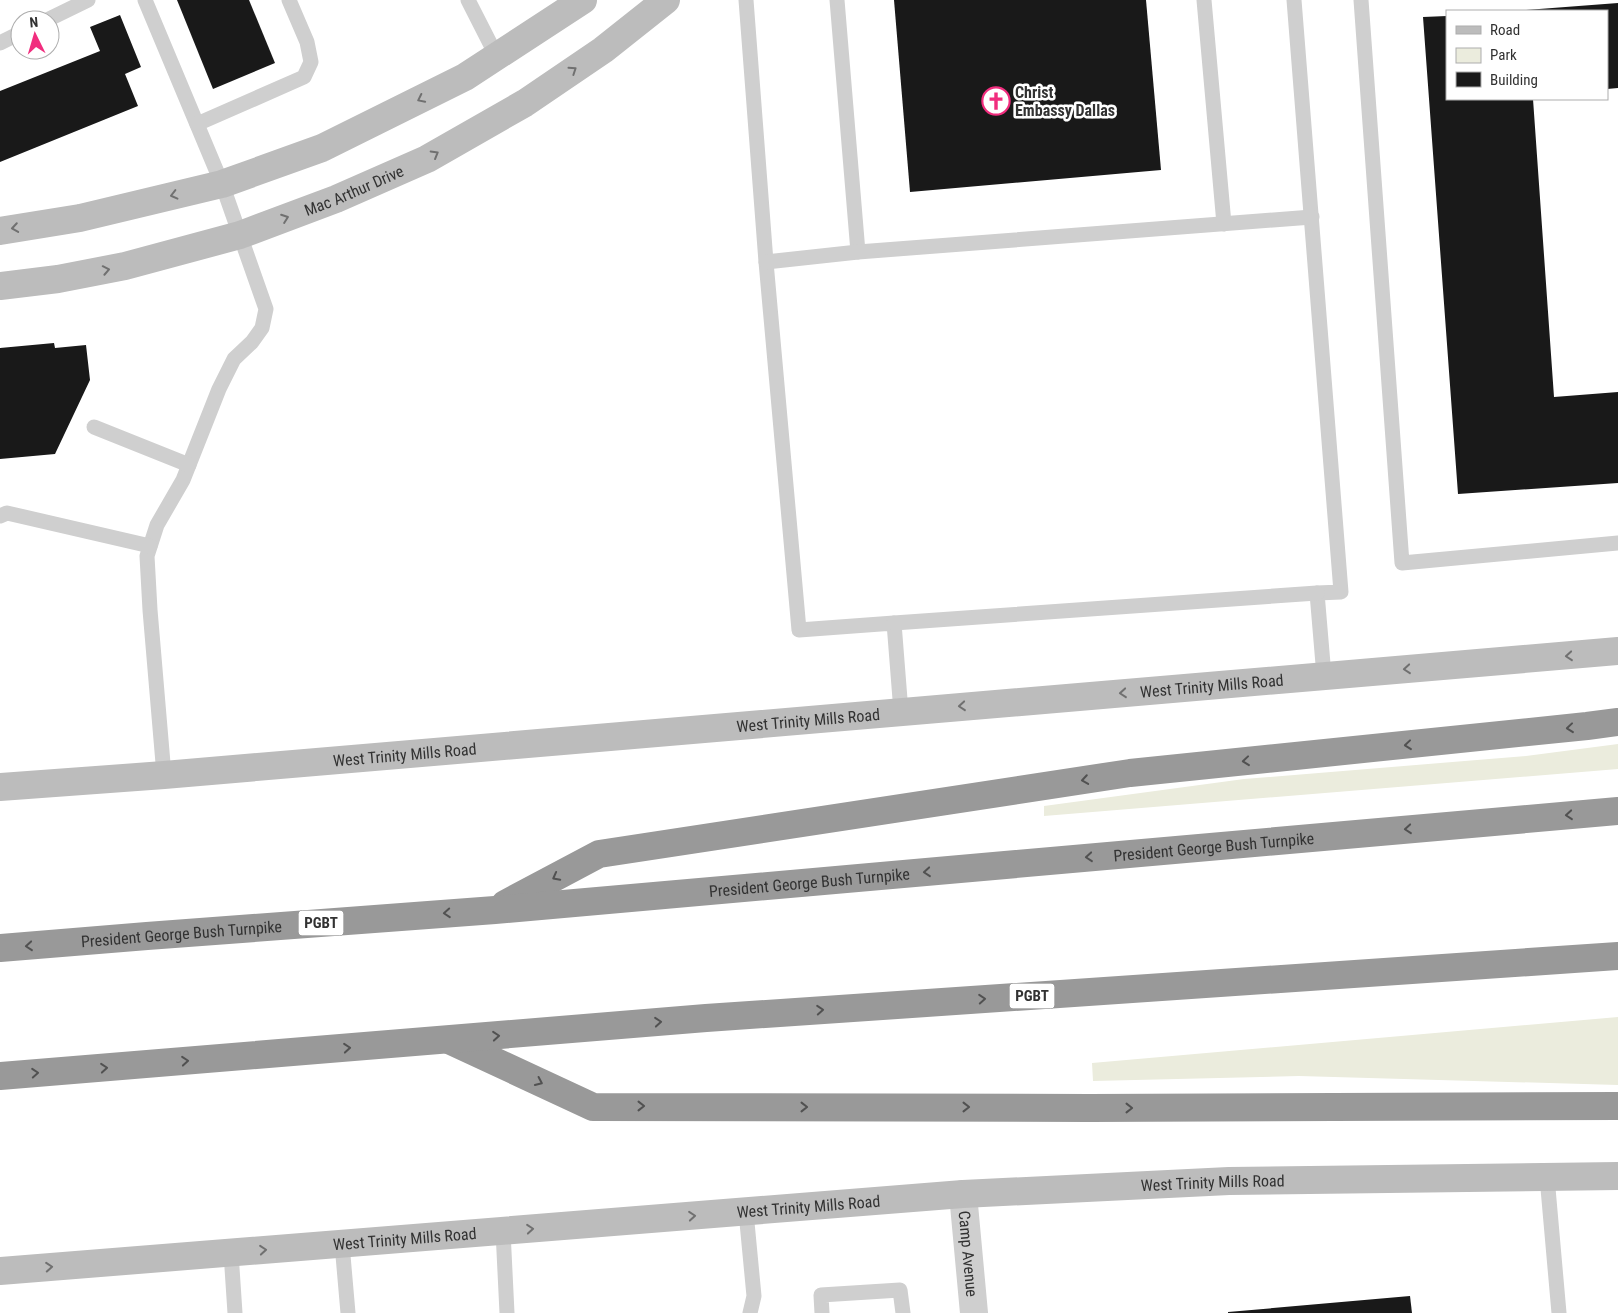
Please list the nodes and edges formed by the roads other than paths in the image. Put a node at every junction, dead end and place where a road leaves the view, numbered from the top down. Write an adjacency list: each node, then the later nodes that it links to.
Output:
1 (88, 0): 12 (lane)
2 (145, 0): 14 (lane)
3 (289, 0): 14 (lane)
4 (583, 0): 13 (main road)
5 (666, 0): 19 (main road, Mac Arthur Drive, one-way to 5)
6 (746, 0): 21 (lane)
7 (837, 0): 20 (lane)
8 (1204, 0): 17 (lane)
9 (1294, 0): 16 (lane)
10 (1361, 0): 26 (lane)
11 (474, 3): 13 (lane)
12 (60, 14)
13 (497, 57): 15 (main road, one-way to 15)
14 (197, 124): 15 (lane)
15 (222, 184): 18 (main road, one-way to 18); 19 (lane)
16 (1312, 217): 17 (lane); 28 (lane)
17 (1224, 224): 20 (lane)
18 (0, 231)
19 (240, 235): 22 (main road, Mac Arthur Drive, one-way to 19); 24 (lane)
20 (858, 252): 21 (lane)
21 (766, 262): 29 (lane)
22 (0, 286)
23 (94, 427): 24 (lane)
24 (189, 465): 27 (lane)
25 (0, 516): 27 (lane)
26 (1618, 543)
27 (150, 546): 34 (lane)
28 (1317, 593): 29 (lane); 31 (lane)
29 (894, 623): 32 (lane)
30 (1618, 652): 31 (main road, West Trinity Mills Road, one-way to 31)
31 (1324, 676): 32 (main road, West Trinity Mills Road, one-way to 32)
32 (901, 712): 34 (main road, West Trinity Mills Road)
33 (1618, 722): 37 (highway, one-way to 37)
34 (164, 775): 35 (main road, West Trinity Mills Road)
35 (0, 786)
36 (1618, 811): 37 (highway, President George Bush Turnpike / PGBT, one-way to 37)
37 (495, 910): 38 (highway, President George Bush Turnpike / PGBT, one-way to 38)
38 (0, 948)
39 (1618, 956): 40 (highway, PGBT, one-way to 39)
40 (447, 1040): 41 (highway, PGBT, one-way to 40); 42 (highway, one-way to 42)
41 (0, 1076)
42 (1618, 1106)
43 (1618, 1176): 44 (main road, West Trinity Mills Road)
44 (1547, 1177): 45 (main road, West Trinity Mills Road); 58 (lane)
45 (963, 1194): 46 (main road, West Trinity Mills Road); 57 (street, Camp Avenue)
46 (746, 1212): 47 (main road, West Trinity Mills Road, one-way to 46); 54 (lane)
47 (503, 1231): 48 (main road, West Trinity Mills Road); 53 (lane)
48 (342, 1244): 49 (main road, West Trinity Mills Road, one-way to 48); 52 (lane)
49 (231, 1253): 50 (main road, West Trinity Mills Road, one-way to 49); 51 (lane)
50 (0, 1271)
51 (235, 1313)
52 (348, 1313)
53 (507, 1313)
54 (750, 1313)
55 (822, 1313): 56 (lane)
56 (903, 1313)
57 (974, 1313)
58 (1559, 1313)

